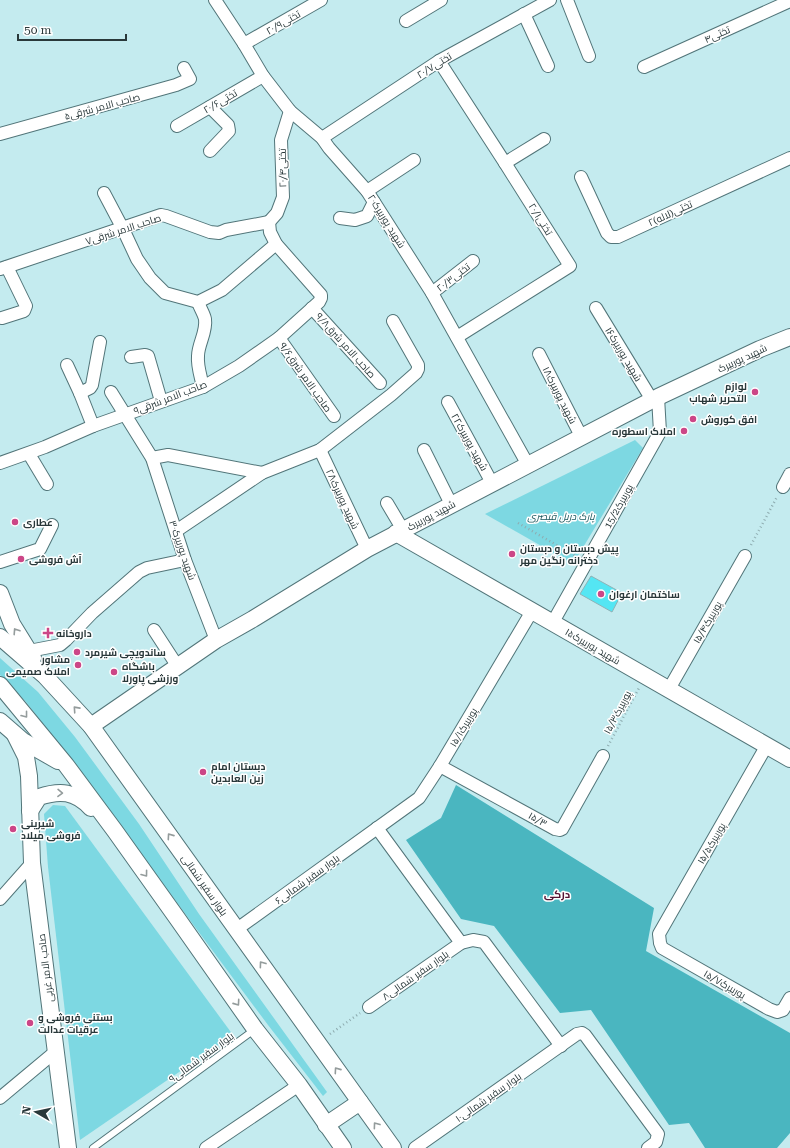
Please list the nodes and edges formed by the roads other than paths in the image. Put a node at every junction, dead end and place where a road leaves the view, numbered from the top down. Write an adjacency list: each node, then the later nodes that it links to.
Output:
1 (215, 0): 9 (street, شهید پوربیرک۲۰)
2 (321, 0): 9 (street, تختی۲۰/۹)
3 (440, 0): 8 (street)
4 (550, 0): 7 (street, تختی۲۰/۷)
5 (567, 0): 10 (street)
6 (790, 1): 13 (street, تختی۴)
7 (524, 14): 11 (street, تختی۲۰/۷); 12 (street)
8 (406, 21)
9 (244, 44): 15 (street, شهید پوربیرک۲۰)
10 (589, 56)
11 (439, 61): 20 (street, تختی۲۰/۷); 25 (street, تختی۲۰/۱)
12 (548, 66)
13 (644, 67)
14 (184, 68): 19 (street, صاحب الامر شرقی۵)
15 (263, 76): 16 (street, تختی۲۰/۶); 17 (street, شهید پوربیرک۲۰)
16 (210, 107): 18 (street, تختی۲۰/۶); 22 (street)
17 (290, 111): 20 (street, شهید پوربیرک۲۰); 31 (street, تختی۲۰/۴)
18 (178, 126)
19 (0, 134)
20 (322, 138): 27 (street, شهید پوربیرک۲۰)
21 (544, 139): 25 (street)
22 (210, 151)
23 (790, 158): 26 (street, ۲تختی(لاله))
24 (414, 160): 27 (street)
25 (505, 163): 42 (street, تختی۲۰/۱)
26 (581, 177)
27 (367, 191): 29 (street, شهید پوربیرک۲۰)
28 (104, 193): 32 (street)
29 (374, 202): 30 (street); 36 (street, شهید پوربیرک۲۰)
30 (340, 218)
31 (269, 222): 32 (street, صاحب الامر شرقی۷); 33 (street)
32 (123, 229): 35 (street, صاحب الامر شرقی۷); 37 (street)
33 (276, 244): 37 (street); 38 (street, صاحب الامر شرقی۹)
34 (474, 261): 36 (street, تختی۲۰/۳)
35 (4, 268): 40 (street)
36 (432, 293): 42 (street, شهید پوربیرک۲۰)
37 (198, 302): 50 (street)
38 (312, 308): 44 (street, صاحب الامر شرقی۹); 49 (street, صاحب الامر شرق۹/۸)
39 (596, 308): 53 (street, شهید پوربیرک۱۶)
40 (2, 318)
41 (393, 321): 60 (street)
42 (457, 337): 65 (street, شهید پوربیرک۲۰)
43 (790, 337): 53 (street, شهید پوربیرک)
44 (279, 338): 50 (street, صاحب الامر شرقی۹); 57 (street, صاحب الامر شرق۹/۶)
45 (100, 342): 52 (street)
46 (539, 354): 59 (street, شهید پوربیرک۱۸)
47 (131, 357): 54 (street)
48 (67, 365): 52 (street)
49 (380, 383)
50 (203, 387): 54 (street, صاحب الامر شرقی۹)
51 (111, 392): 56 (street, شهید پوربیرک۳۰)
52 (80, 393): 58 (street)
53 (655, 398): 59 (street, شهید پوربیرک); 82 (street, پوربیرک15/2)
54 (161, 401): 56 (street, صاحب الامر شرقی۹)
55 (448, 402): 68 (street, شهید پوربیرک۲۲)
56 (125, 414): 58 (street, صاحب الامر شرقی۹); 63 (street, شهید پوربیرک۳۰)
57 (334, 416)
58 (93, 426): 62 (street, صاحب الامر شرقی۹)
59 (581, 436): 65 (street, شهید پوربیرک)
60 (320, 450): 66 (street); 76 (street, شهید پوربیرک۲۸)
61 (424, 450): 72 (street)
62 (29, 454): 64 (street, صاحب الامر شرقی۹); 69 (street)
63 (152, 458): 66 (street); 74 (street, شهید پوربیرک۳۰)
64 (0, 463)
65 (528, 465): 68 (street, شهید پوربیرک)
66 (262, 473): 74 (street)
67 (790, 474): 70 (street)
68 (492, 483): 72 (street, شهید پوربیرک)
69 (47, 484)
70 (783, 487)
71 (387, 503): 75 (street)
72 (451, 504): 75 (street, شهید پوربیرک)
73 (52, 524): 79 (street)
74 (176, 531): 78 (street, شهید پوربیرک۳۰)
75 (400, 531): 76 (street, شهید پوربیرک); 81 (street, شهید پوربیرک۱۵)
76 (366, 548): 85 (street, شهید پوربیرک)
77 (745, 556): 90 (street, پوربیرک۱۵/۴)
78 (185, 560): 85 (street, شهید پوربیرک۳۰); 86 (street)
79 (0, 562)
80 (0, 593): 86 (street, one-way to 80)
81 (532, 611): 82 (street, شهید پوربیرک۱۵); 98 (street, پوربیرک۱۵/۱)
82 (553, 622): 90 (street, شهید پوربیرک۱۵)
83 (154, 630): 87 (street)
84 (0, 637): 88 (street, بلوار سفیر شمالی)
85 (216, 640): 87 (street, شهید پوربیرک)
86 (29, 651): 88 (street)
87 (178, 667): 92 (street, شهید پوربیرک)
88 (45, 676): 92 (street, بلوار سفیر شمالی, one-way to 88)
89 (0, 685): 97 (street, one-way to 97)
90 (669, 688): 94 (street, شهید پوربیرک۱۵)
91 (0, 721): 93 (street)
92 (91, 726): 104 (street, بلوار سفیر شمالی, one-way to 92)
93 (15, 734): 97 (street); 99 (street, صاحب الامر غربی)
94 (767, 745): 96 (street, شهید پوربیرک۱۵); 106 (street, پوربیرک۱۵/۵)
95 (603, 756): 98 (street, ۱۵/۳)
96 (789, 756)
97 (66, 765): 101 (street)
98 (440, 766): 100 (street, پوربیرک۱۵/۱)
99 (30, 811): 101 (street, one-way to 101); 102 (street, صاحب الامر غربی)
100 (377, 828): 104 (street, بلوار سفیر شمالی۶); 105 (street)
101 (114, 831): 109 (street, one-way to 109)
102 (32, 862): 103 (street); 111 (street, صاحب الامر غربی)
103 (0, 899)
104 (237, 929): 114 (street, بلوار سفیر شمالی, one-way to 104)
105 (461, 943): 108 (street, بلوار سفیر شمالی۸); 110 (street)
106 (660, 943): 107 (street, پوربیرک۱۵/۷)
107 (790, 998)
108 (369, 1007)
109 (255, 1029): 112 (street); 117 (lane, بلوار سفیر شمالی۹)
110 (561, 1046): 121 (street, بلوار سفیر شمالی۱۰); 122 (street, بلوار سفیر شمالی۱۰)
111 (56, 1052): 113 (street); 116 (street, صاحب الامر غربی)
112 (299, 1086): 115 (street); 118 (street)
113 (0, 1098)
114 (360, 1102): 115 (street); 120 (street, بلوار سفیر شمالی, one-way to 114)
115 (326, 1125): 119 (street)
116 (68, 1148)
117 (93, 1148)
118 (206, 1148)
119 (343, 1148)
120 (393, 1148)
121 (415, 1148)
122 (648, 1148)

